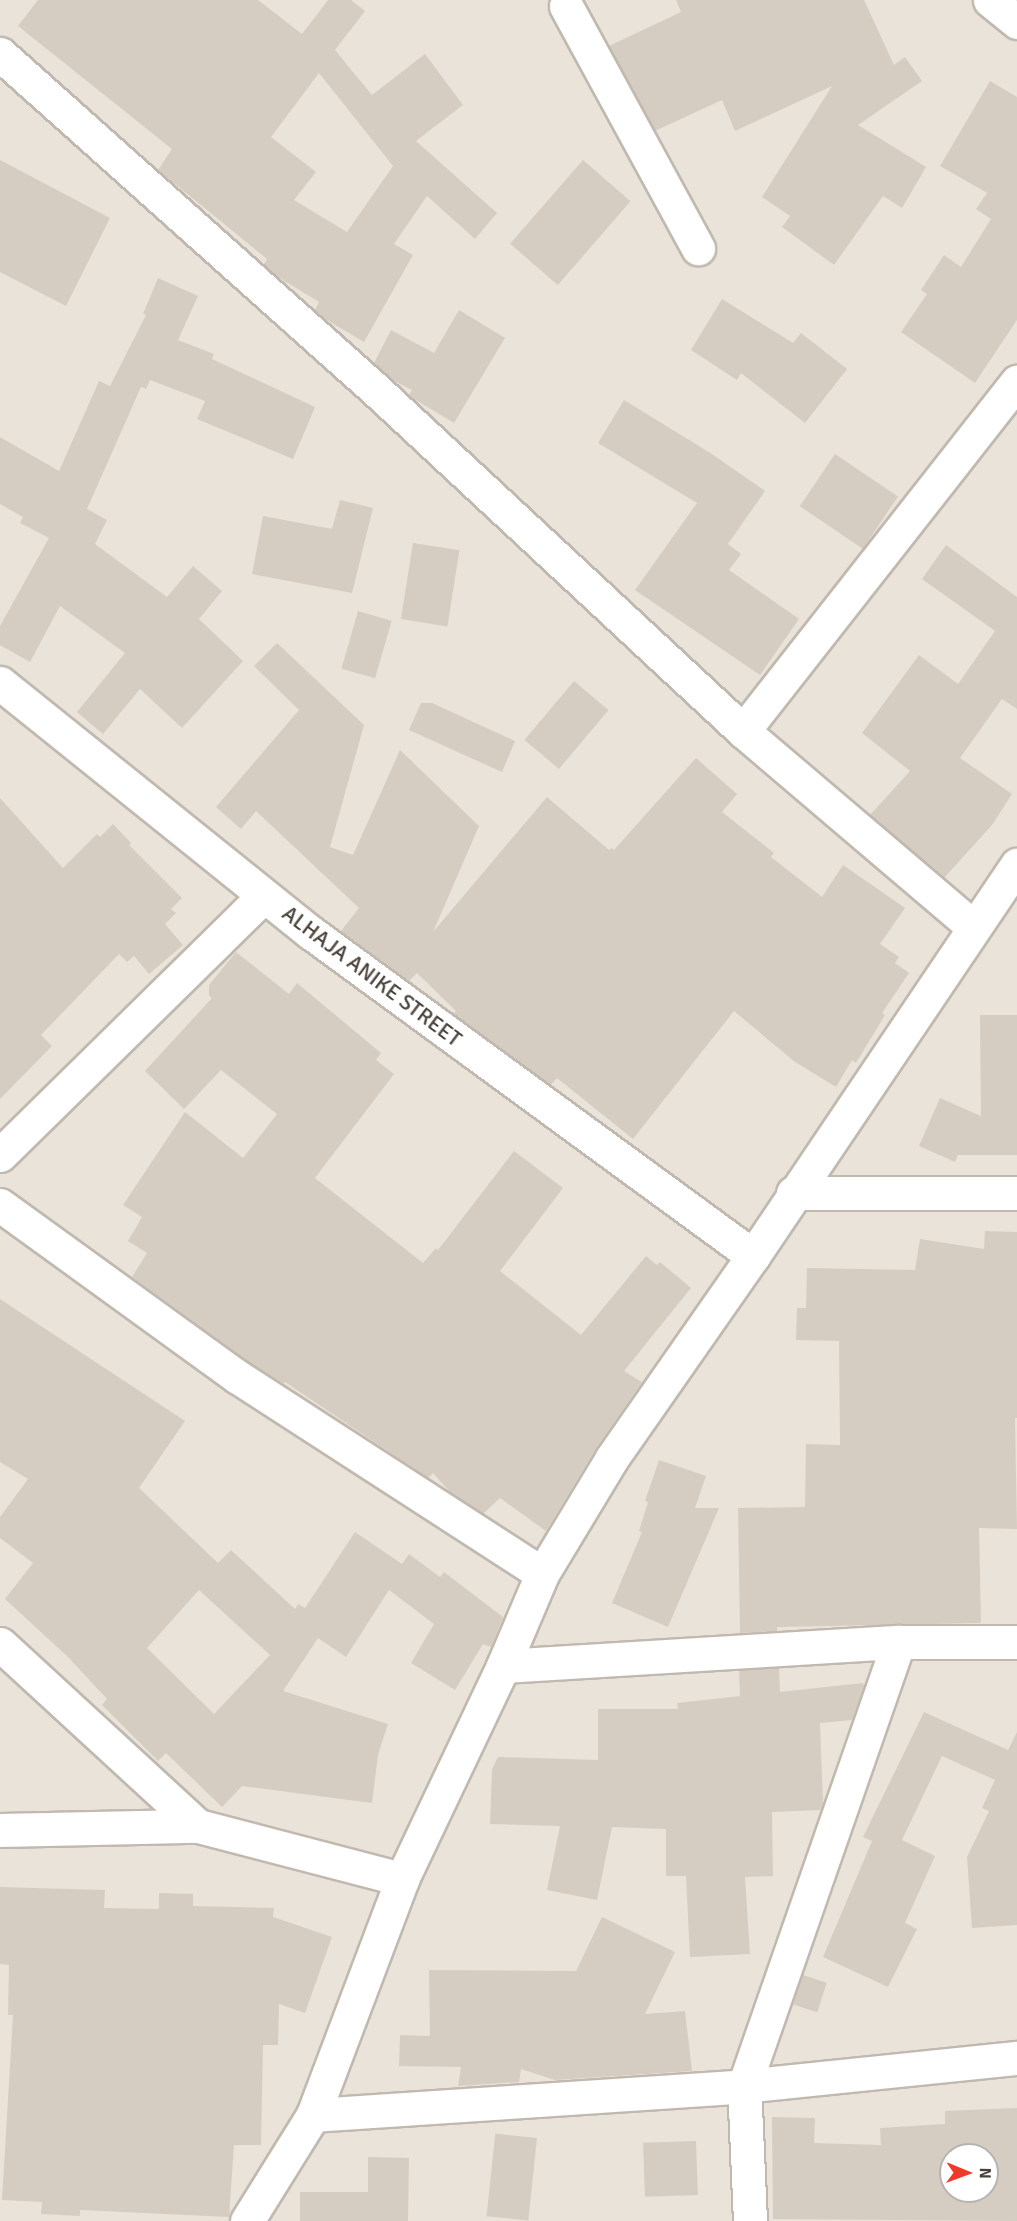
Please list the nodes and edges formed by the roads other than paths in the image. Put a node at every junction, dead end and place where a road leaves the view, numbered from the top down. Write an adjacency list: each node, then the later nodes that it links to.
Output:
1 (990, 0): 3 (street)
2 (570, 2): 5 (street)
3 (1017, 22)
4 (0, 54): 8 (street)
5 (698, 248)
6 (1017, 381): 8 (street)
7 (0, 683): 10 (street, ALHAJA ANIKE STREET)
8 (743, 731): 11 (street)
9 (1017, 865): 11 (street)
10 (264, 896): 12 (street); 16 (street, ALHAJA ANIKE STREET)
11 (973, 927): 13 (street)
12 (0, 1155)
13 (793, 1193): 14 (street); 16 (street)
14 (1017, 1193)
15 (0, 1205): 17 (street)
16 (753, 1256): 17 (street)
17 (542, 1575): 21 (street)
18 (899, 1642): 19 (street); 21 (street); 26 (street)
19 (1017, 1642)
20 (0, 1644): 22 (street)
21 (503, 1666): 24 (street)
22 (198, 1826): 23 (street); 24 (street)
23 (0, 1830)
24 (402, 1879): 27 (street)
25 (1017, 2058): 26 (street)
26 (744, 2086): 27 (street); 29 (street)
27 (313, 2115): 28 (street)
28 (247, 2221)
29 (750, 2221)

